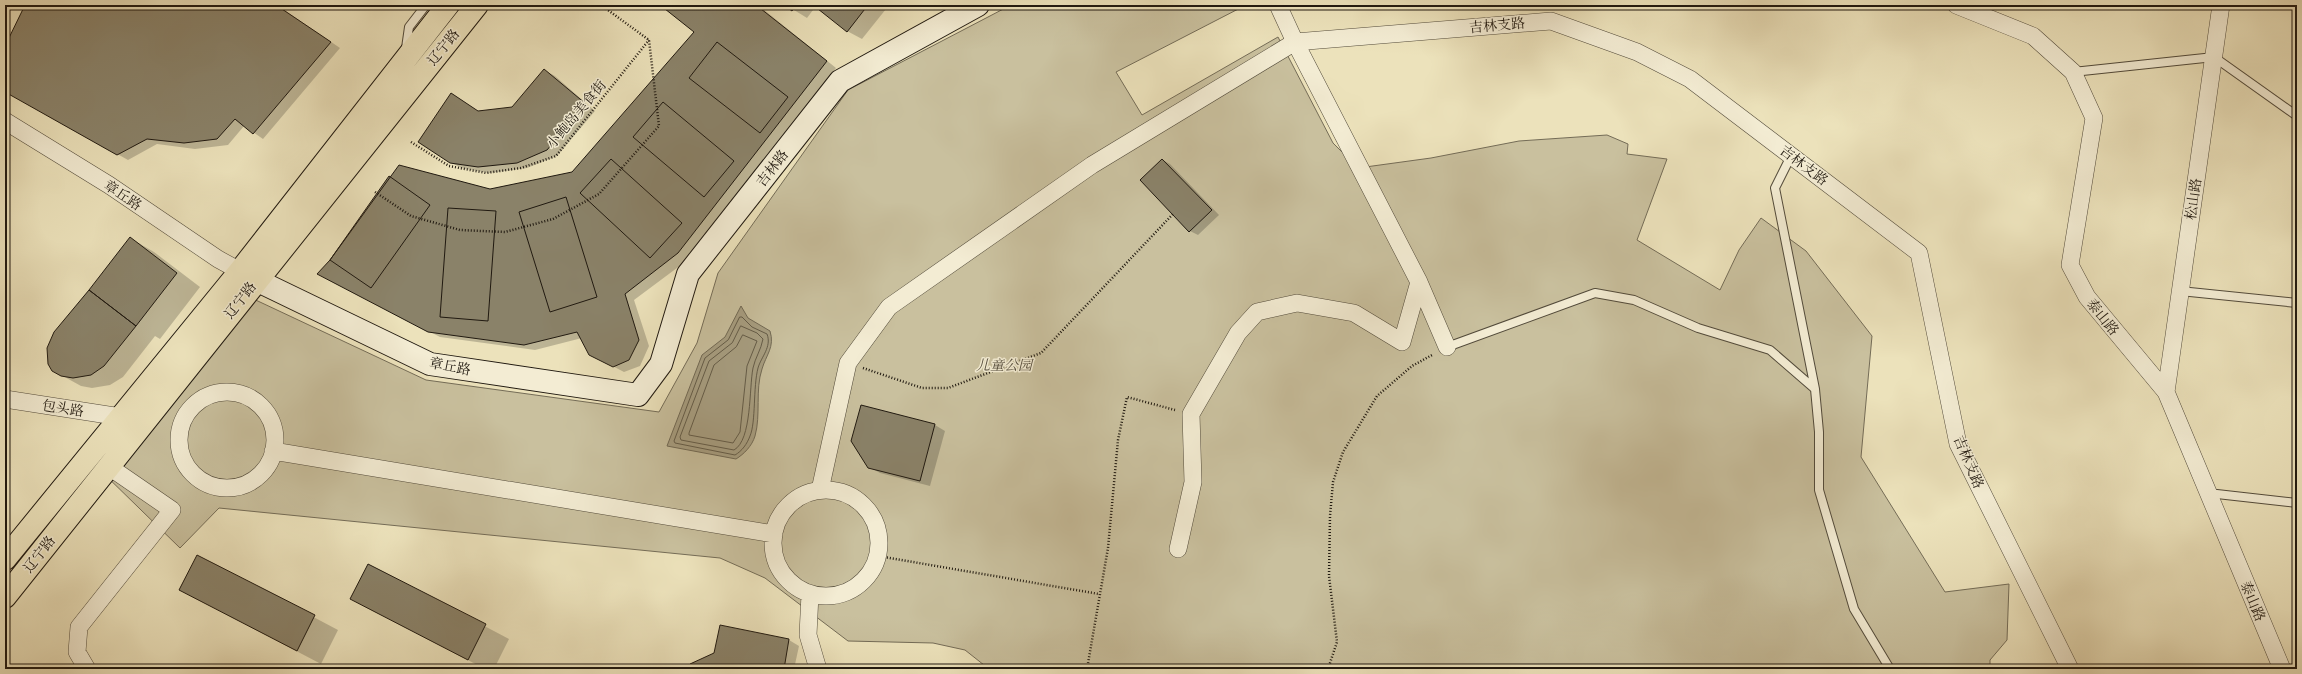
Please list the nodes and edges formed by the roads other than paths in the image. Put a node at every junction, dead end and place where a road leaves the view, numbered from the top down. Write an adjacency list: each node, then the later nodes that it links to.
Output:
1 (426, 5): 10 (lane)
2 (448, 5): 10 (main road, 辽宁路)
3 (477, 5): 15 (main road, 辽宁路)
4 (978, 5): 22 (street, 吉林路)
5 (1278, 5): 8 (street)
6 (1956, 5): 11 (street, 泰山路)
7 (2221, 5): 9 (street, 松山路)
8 (1295, 42): 14 (street, 吉林支路); 16 (street); 27 (street)
9 (2214, 57): 11 (lane); 12 (lane); 17 (street, 松山路)
10 (404, 60): 15 (main road, 辽宁路)
11 (2073, 72): 21 (street, 泰山路)
12 (2297, 116)
13 (5, 121): 15 (street, 章丘路)
14 (1791, 156): 20 (lane); 38 (street, 吉林支路)
15 (248, 276): 22 (street, 章丘路); 24 (main road, 辽宁路); 26 (main road, 辽宁路)
16 (1419, 282): 19 (street); 31 (street)
17 (2180, 291): 18 (lane); 21 (street, 松山路)
18 (2297, 303)
19 (1447, 347): 20 (lane)
20 (1815, 389): 37 (lane)
21 (2166, 392): 28 (street, 泰山路)
22 (638, 395)
23 (5, 399): 24 (street, 包头路)
24 (121, 417): 32 (main road, 辽宁路)
25 (274, 450): 25 (street); 30 (street)
26 (108, 466): 34 (main road, 辽宁路); 35 (street)
27 (820, 490): 30 (street); 33 (street)
28 (2208, 493): 29 (lane); 39 (street, 泰山路)
29 (2297, 502)
30 (774, 534): 33 (street)
31 (1178, 549)
32 (5, 559)
33 (810, 594): 36 (street)
34 (5, 597)
35 (87, 669)
36 (818, 669)
37 (1890, 669)
38 (2070, 669)
39 (2282, 669)

